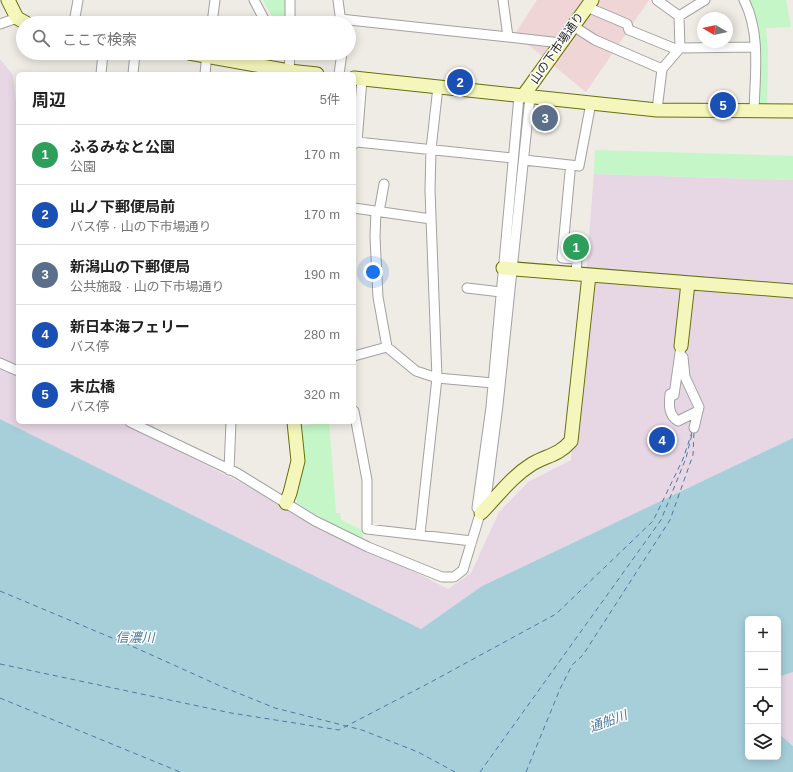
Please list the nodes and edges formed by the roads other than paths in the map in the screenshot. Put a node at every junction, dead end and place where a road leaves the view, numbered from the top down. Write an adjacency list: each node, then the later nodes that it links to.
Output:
1 (8, 0): 12 (street)
2 (78, 0): 13 (street)
3 (215, 0): 14 (street)
4 (254, 0): 15 (street)
5 (290, 0): 16 (street)
6 (338, 0): 17 (street)
7 (503, 0): 23 (street)
8 (657, 0): 18 (street)
9 (705, 0): 18 (street)
10 (744, 0): 25 (street)
11 (589, 3): 22 (street, 山の下市場通り); 26 (street)
12 (19, 16)
13 (75, 16)
14 (213, 16)
15 (262, 16)
16 (290, 16)
17 (340, 16)
18 (679, 16): 26 (street)
19 (16, 21): 21 (street)
20 (356, 23): 23 (street)
21 (0, 24)
22 (573, 26): 24 (street, 山の下市場通り); 33 (street)
23 (508, 37): 24 (street)
24 (561, 43): 41 (street, 山の下市場通り)
25 (755, 47): 26 (street); 44 (street)
26 (679, 49): 33 (street)
27 (102, 60): 34 (street)
28 (134, 60): 35 (street)
29 (206, 60): 36 (street)
30 (234, 60): 37 (street)
31 (290, 60): 37 (street)
32 (341, 60): 38 (street)
33 (662, 69): 43 (street)
34 (101, 72)
35 (133, 72)
36 (205, 72)
37 (289, 72)
38 (339, 72)
39 (358, 78): 40 (street); 46 (street)
40 (438, 87): 41 (street); 48 (street)
41 (524, 96): 42 (street); 49 (street); 50 (street)
42 (591, 103): 43 (street); 50 (street)
43 (657, 110): 44 (street)
44 (754, 111): 45 (street)
45 (793, 111)
46 (356, 121)
47 (356, 143): 48 (street)
48 (431, 149): 49 (street); 55 (street)
49 (513, 158): 56 (street)
50 (524, 160): 56 (street)
51 (570, 172): 57 (street)
52 (384, 184): 54 (street)
53 (356, 208): 54 (street)
54 (378, 211): 55 (street); 64 (street)
55 (431, 218): 68 (street)
56 (508, 268): 57 (street); 62 (street); 78 (street)
57 (576, 274): 58 (street)
58 (589, 275): 59 (street); 78 (street)
59 (688, 283): 61 (street); 63 (street)
60 (467, 288): 62 (street)
61 (793, 291)
62 (500, 292): 69 (street)
63 (681, 346): 70 (street); 70 (street)
64 (387, 347): 65 (street); 68 (street)
65 (356, 355)
66 (0, 363): 67 (street)
67 (16, 370)
68 (437, 378): 69 (street); 79 (street)
69 (493, 383): 80 (street)
70 (698, 411): 75 (street)
71 (356, 422): 79 (street)
72 (134, 424): 76 (street)
73 (231, 424): 76 (street)
74 (294, 424): 77 (street)
75 (694, 428)
76 (229, 470): 77 (street)
77 (286, 503): 80 (street)
78 (481, 513): 80 (street)
79 (420, 534): 80 (street)
80 (473, 538)

